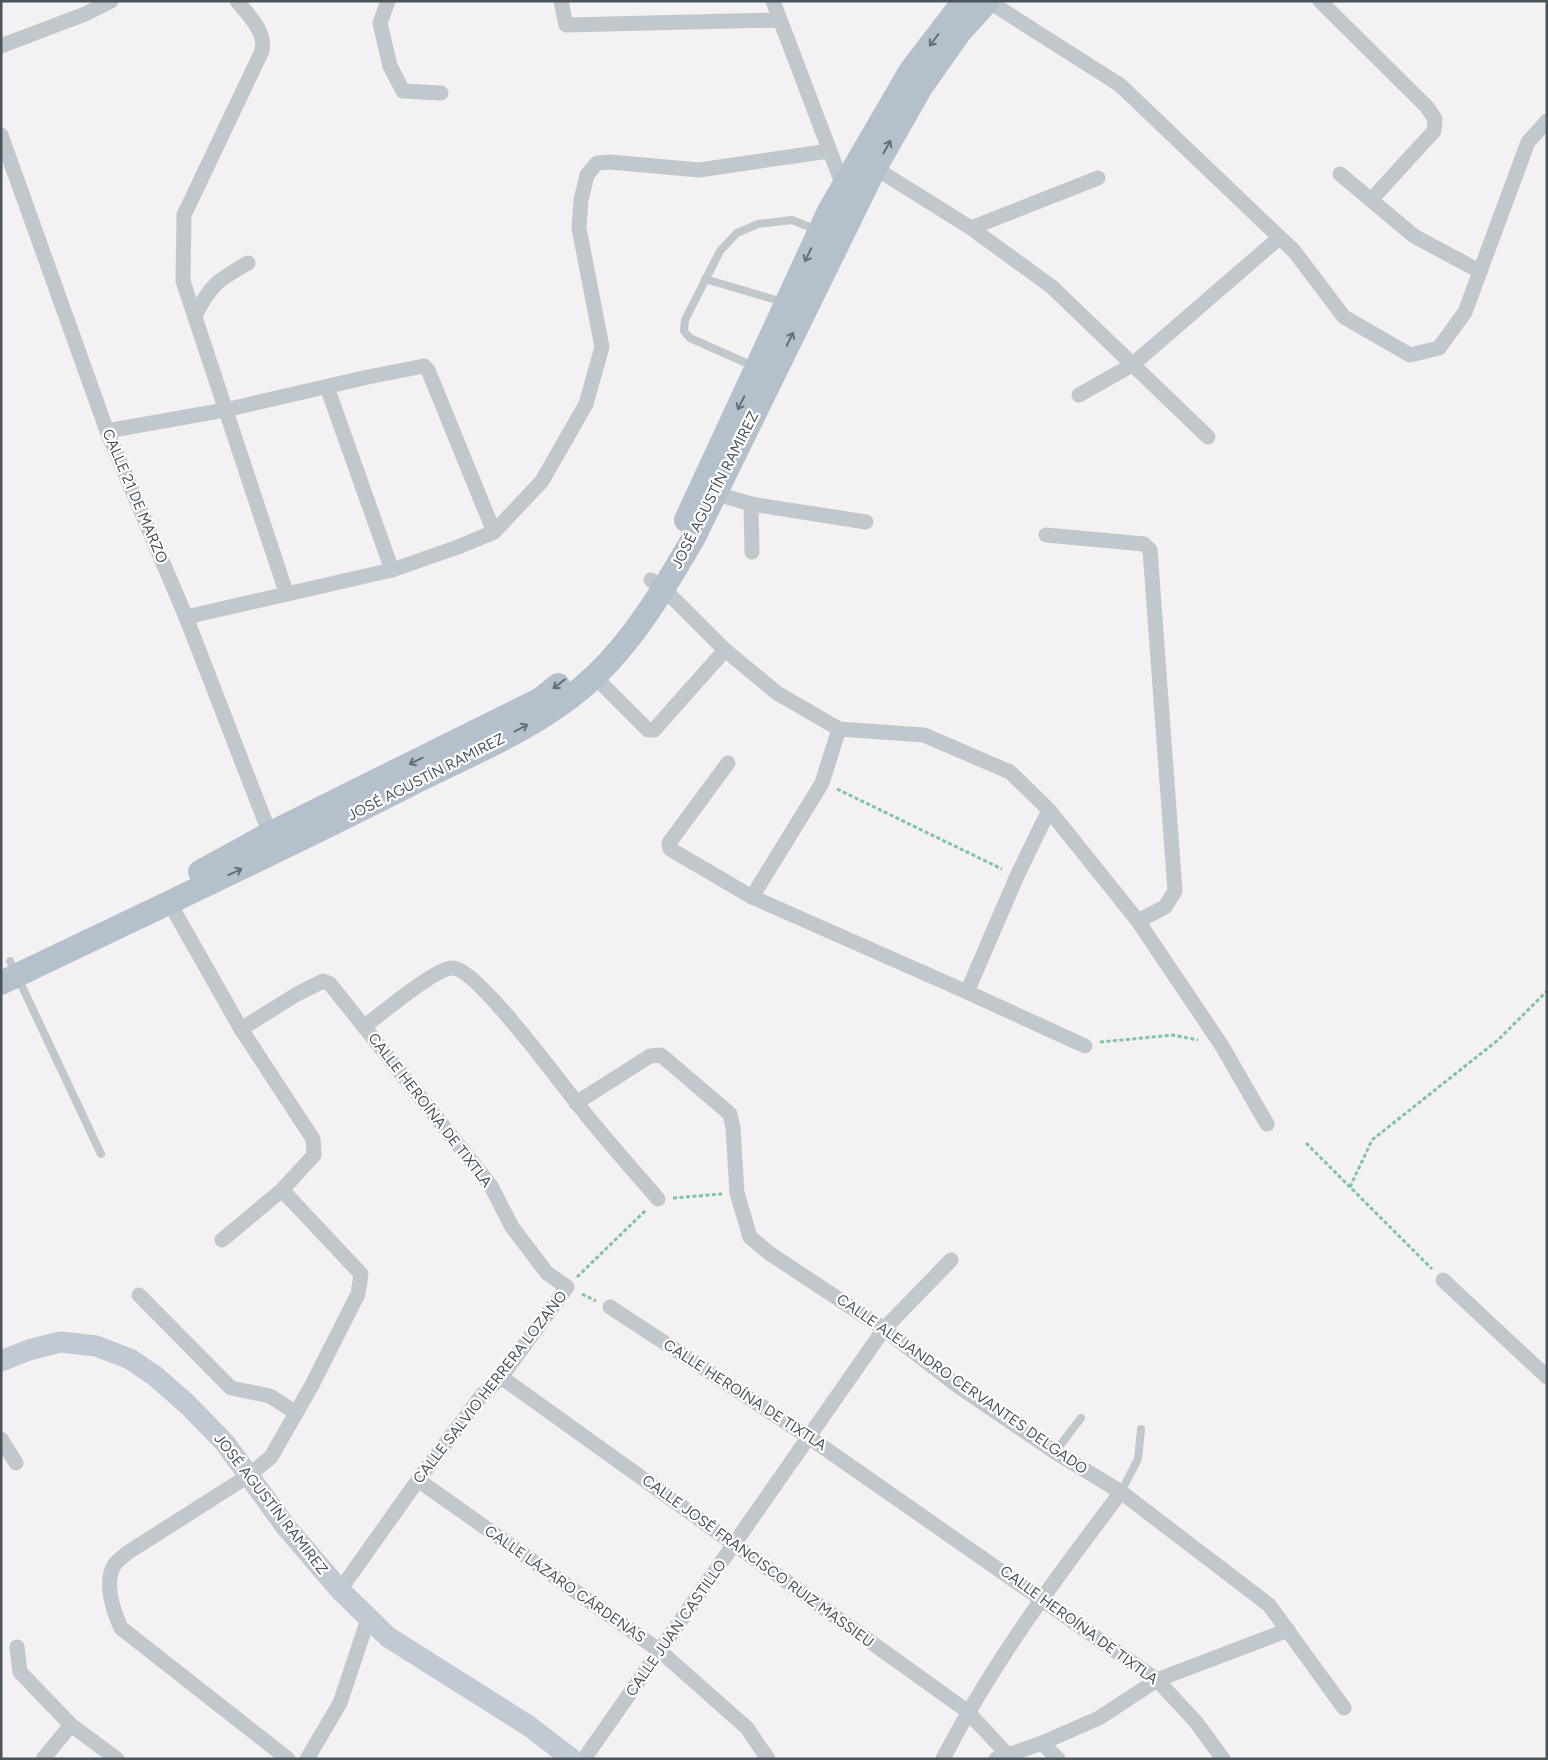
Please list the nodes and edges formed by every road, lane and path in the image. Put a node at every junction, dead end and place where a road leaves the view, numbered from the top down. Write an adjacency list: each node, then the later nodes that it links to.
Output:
1 (111, 1): 10 (street)
2 (237, 1): 28 (street)
3 (388, 1): 11 (street)
4 (561, 1): 9 (street)
5 (773, 1): 9 (street)
6 (964, 1): 18 (main road, JOSÉ AGUSTÍN RAMIREZ, one-way to 18)
7 (988, 1): 15 (main road, JOSÉ AGUSTÍN RAMIREZ, one-way to 7); 23 (street)
8 (1320, 1): 19 (street)
9 (779, 20): 14 (street)
10 (1, 46)
11 (441, 93)
12 (1547, 121): 25 (street)
13 (1, 136): 34 (street, CALLE 21 DE MARZO)
14 (829, 151): 18 (street); 39 (street)
15 (875, 168): 20 (main road, JOSÉ AGUSTÍN RAMIREZ); 21 (street)
16 (1340, 174): 19 (street)
17 (1098, 178): 21 (street)
18 (844, 187): 20 (street); 22 (main road, JOSÉ AGUSTÍN RAMIREZ)
19 (1371, 200): 25 (street)
20 (854, 214): 22 (main road, JOSÉ AGUSTÍN RAMIREZ)
21 (971, 228): 29 (street)
22 (830, 235): 26 (lane); 27 (main road, JOSÉ AGUSTÍN RAMIREZ)
23 (1279, 238): 25 (street); 29 (street)
24 (248, 264): 28 (street)
25 (1479, 271)
26 (706, 279): 27 (lane); 30 (lane)
27 (796, 305): 30 (main road, JOSÉ AGUSTÍN RAMIREZ)
28 (195, 316): 33 (street)
29 (1132, 365): 32 (street); 35 (street)
30 (765, 371): 36 (main road, JOSÉ AGUSTÍN RAMIREZ); 43 (main road, JOSÉ AGUSTÍN RAMIREZ, one-way to 43)
31 (327, 387): 33 (street); 39 (street); 42 (street)
32 (1078, 395)
33 (225, 410): 34 (street); 44 (street)
34 (107, 431): 45 (street, CALLE 21 DE MARZO)
35 (1208, 437)
36 (717, 494): 37 (street); 43 (main road, JOSÉ AGUSTÍN RAMIREZ)
37 (751, 504): 38 (street); 41 (street)
38 (866, 522)
39 (494, 532): 42 (street)
40 (1046, 535): 56 (street)
41 (752, 552)
42 (392, 570): 44 (street)
43 (657, 585): 46 (street); 47 (main road, JOSÉ AGUSTÍN RAMIREZ); 52 (main road, JOSÉ AGUSTÍN RAMIREZ, one-way to 52)
44 (286, 592): 45 (street)
45 (186, 617): 52 (street, CALLE 21 DE MARZO)
46 (725, 650): 47 (street); 48 (street)
47 (595, 677): 52 (main road, JOSÉ AGUSTÍN RAMIREZ, one-way to 47)
48 (840, 729): 50 (street); 51 (street)
49 (728, 764): 54 (street)
50 (822, 783): 53 (path); 54 (street)
51 (1049, 810): 53 (street); 56 (street)
52 (273, 843): 55 (main road, JOSÉ AGUSTÍN RAMIREZ, one-way to 52); 57 (main road, JOSÉ AGUSTÍN RAMIREZ)
53 (1017, 876): 59 (street)
54 (752, 897): 59 (street)
55 (169, 902): 57 (main road, JOSÉ AGUSTÍN RAMIREZ); 61 (street)
56 (1138, 921): 63 (street)
57 (7, 971): 67 (lane)
58 (1547, 991): 68 (path)
59 (967, 992): 62 (street)
60 (364, 1027): 61 (street, CALLE HEROÍNA DE TIXTLA); 64 (street); 75 (street, CALLE HEROÍNA DE TIXTLA)
61 (241, 1029): 69 (street)
62 (1085, 1046): 63 (path)
63 (1222, 1046): 65 (street)
64 (576, 1103): 70 (street, CALLE ALEJANDRO CERVANTES DELGADO); 71 (street)
65 (1267, 1124)
66 (1306, 1143): 68 (path)
67 (102, 1154)
68 (1350, 1187): 74 (path)
69 (282, 1190): 72 (street); 82 (street)
70 (737, 1194): 71 (path); 78 (street, CALLE ALEJANDRO CERVANTES DELGADO)
71 (658, 1199): 75 (path, CALLE SALVIO HERRERA LOZANO)
72 (222, 1240)
73 (951, 1260): 78 (street, CALLE JUAN CASTILLO)
74 (1443, 1280): 81 (street)
75 (567, 1287): 77 (path); 80 (street, CALLE SALVIO HERRERA LOZANO)
76 (139, 1295): 82 (street)
77 (610, 1307): 85 (street, CALLE HEROÍNA DE TIXTLA)
78 (884, 1329): 85 (street, CALLE JUAN CASTILLO); 87 (street, CALLE ALEJANDRO CERVANTES DELGADO)
79 (1, 1361): 89 (street, JOSÉ AGUSTÍN RAMIREZ)
80 (501, 1377): 90 (street, CALLE SALVIO HERRERA LOZANO); 92 (street, CALLE JOSÉ FRANCISCO RUIZ MASSIEU)
81 (1547, 1377)
82 (296, 1413): 89 (street)
83 (1081, 1418): 87 (lane)
84 (1141, 1429): 91 (lane)
85 (810, 1438): 92 (street, CALLE JUAN CASTILLO); 94 (street, CALLE HEROÍNA DE TIXTLA)
86 (1, 1439): 88 (street)
87 (1056, 1452): 91 (street, CALLE ALEJANDRO CERVANTES DELGADO)
88 (16, 1463)
89 (248, 1476): 93 (street, JOSÉ AGUSTÍN RAMIREZ); 107 (street)
90 (418, 1480): 93 (street, CALLE SALVIO HERRERA LOZANO); 98 (street, CALLE LÁZARO CÁRDENAS)
91 (1121, 1492): 94 (street); 96 (street, CALLE ALEJANDRO CERVANTES DELGADO)
92 (735, 1545): 98 (street, CALLE JUAN CASTILLO); 101 (street, CALLE JOSÉ FRANCISCO RUIZ MASSIEU)
93 (340, 1590): 95 (street, JOSÉ AGUSTÍN RAMIREZ)
94 (1041, 1597): 99 (street, CALLE HEROÍNA DE TIXTLA); 101 (street)
95 (368, 1619): 108 (street); 109 (street, JOSÉ AGUSTÍN RAMIREZ)
96 (1288, 1630): 99 (street); 100 (street, CALLE ALEJANDRO CERVANTES DELGADO)
97 (17, 1647): 102 (street)
98 (660, 1651): 110 (street, CALLE JUAN CASTILLO); 111 (street, CALLE LÁZARO CÁRDENAS)
99 (1157, 1680): 103 (street); 114 (street, CALLE HEROÍNA DE TIXTLA)
100 (1344, 1708)
101 (967, 1711): 104 (street, CALLE JOSÉ FRANCISCO RUIZ MASSIEU); 112 (street)
102 (72, 1725): 105 (street); 106 (street)
103 (1042, 1742): 104 (street); 113 (street)
104 (1001, 1756)
105 (43, 1759)
106 (117, 1759)
107 (288, 1759)
108 (307, 1759)
109 (572, 1759)
110 (584, 1759)
111 (768, 1759)
112 (943, 1759)
113 (1058, 1759)
114 (1223, 1759)

